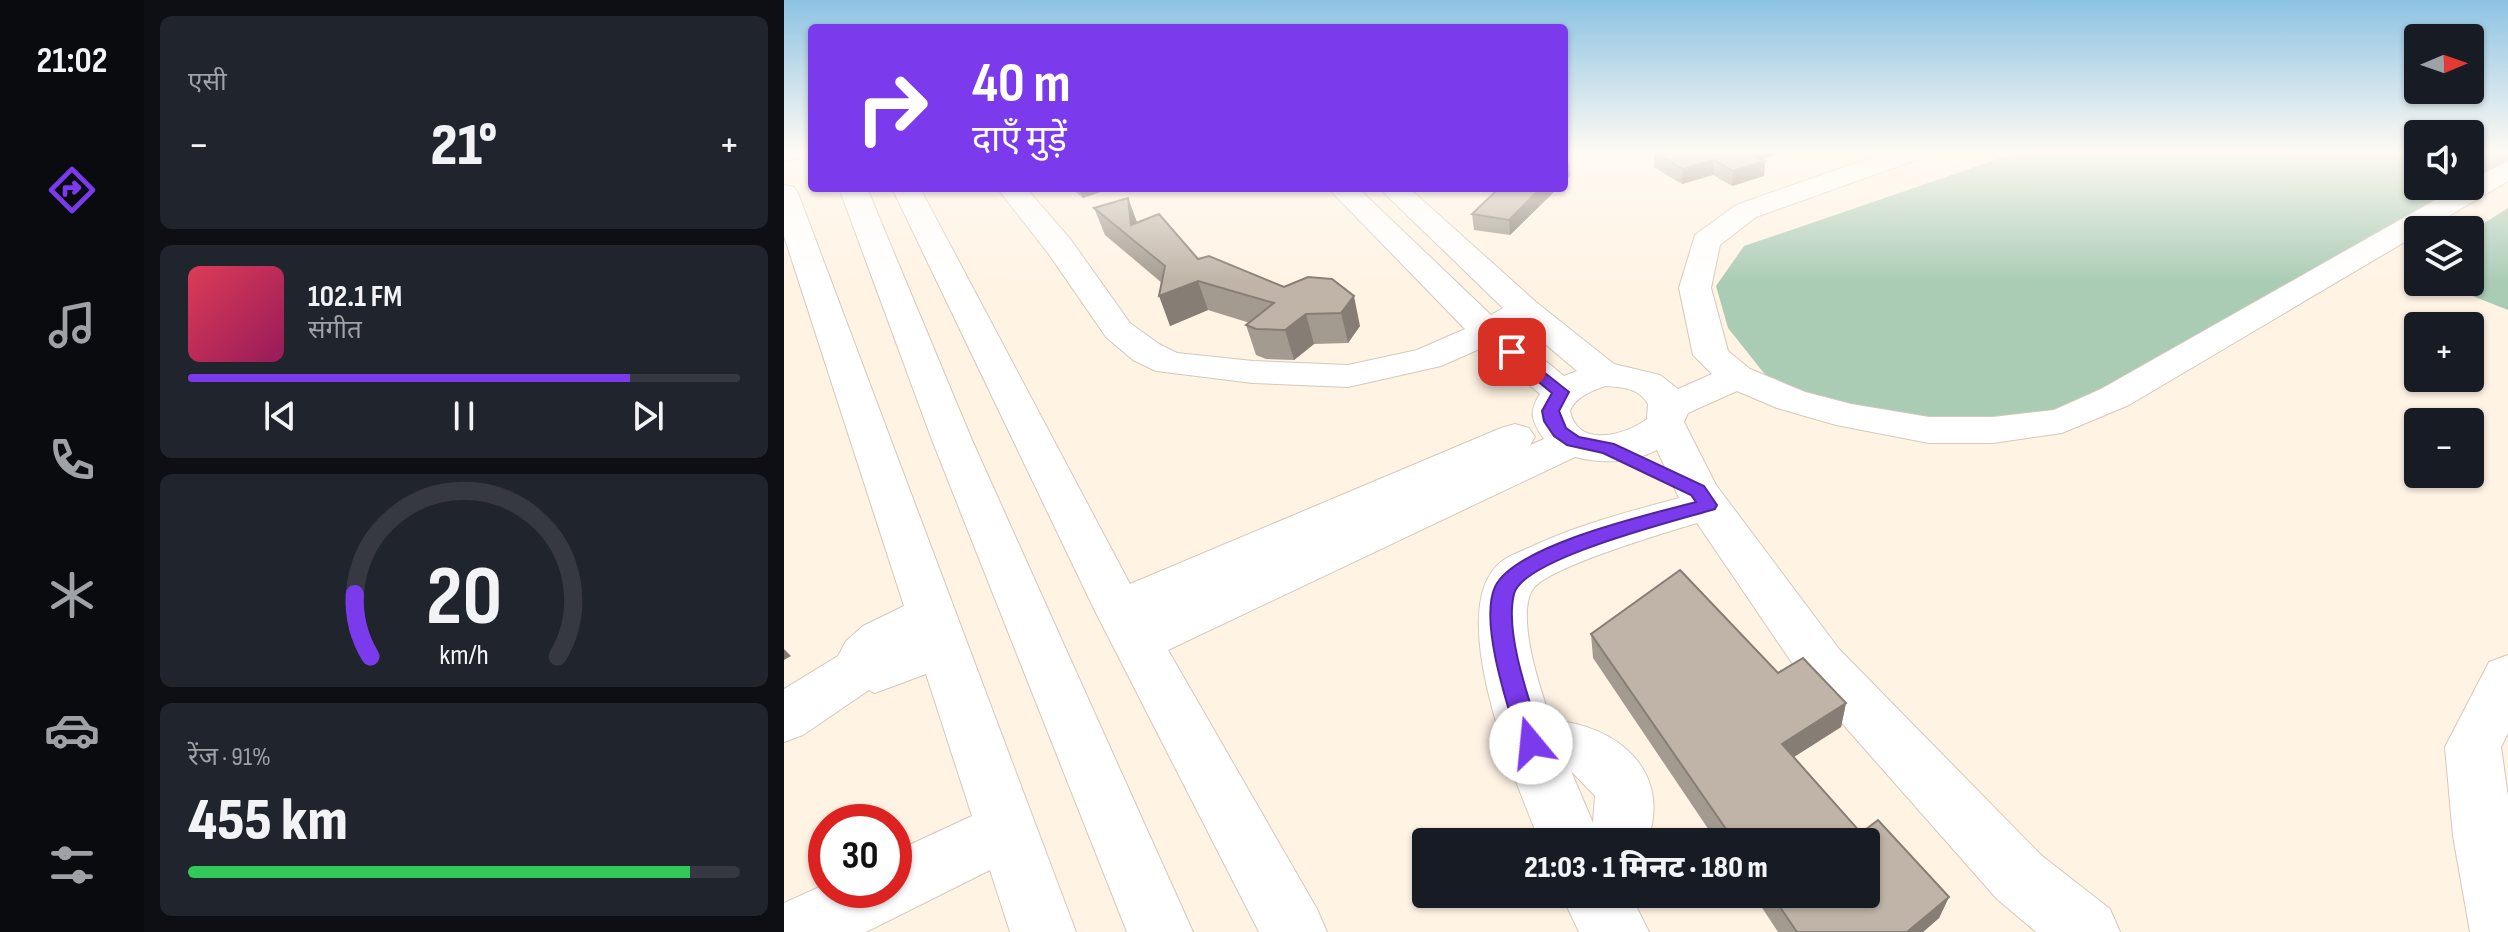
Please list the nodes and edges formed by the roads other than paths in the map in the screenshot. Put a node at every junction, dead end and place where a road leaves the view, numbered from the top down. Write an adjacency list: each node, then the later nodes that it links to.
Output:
1 (785, 195): 17 (street)
2 (856, 195): 29 (street)
3 (910, 195): 16 (street)
4 (1017, 195): 10 (street)
5 (1350, 195): 10 (street)
6 (1401, 195): 9 (street)
7 (1790, 195): 11 (street)
8 (2464, 195): 11 (street)
9 (1524, 309): 10 (street); 12 (street)
10 (1488, 332): 14 (street)
11 (1724, 366): 13 (street)
12 (1605, 375): 13 (street); 14 (street)
13 (1661, 404): 14 (street); 15 (street)
14 (1574, 426): 15 (street); 16 (street)
15 (1703, 498): 20 (street); 32 (street)
16 (1128, 626): 30 (street)
17 (939, 630): 19 (street); 23 (street)
18 (2508, 677): 33 (street)
19 (784, 718)
20 (1531, 743): 21 (street); 22 (street)
21 (1565, 828)
22 (1620, 828)
23 (1008, 830): 24 (street); 28 (street)
24 (912, 876)
25 (846, 908): 27 (street)
26 (1601, 908): 31 (street)
27 (796, 932)
28 (1043, 932)
29 (1160, 932)
30 (1294, 932)
31 (1616, 932)
32 (2087, 932)
33 (2503, 932)

